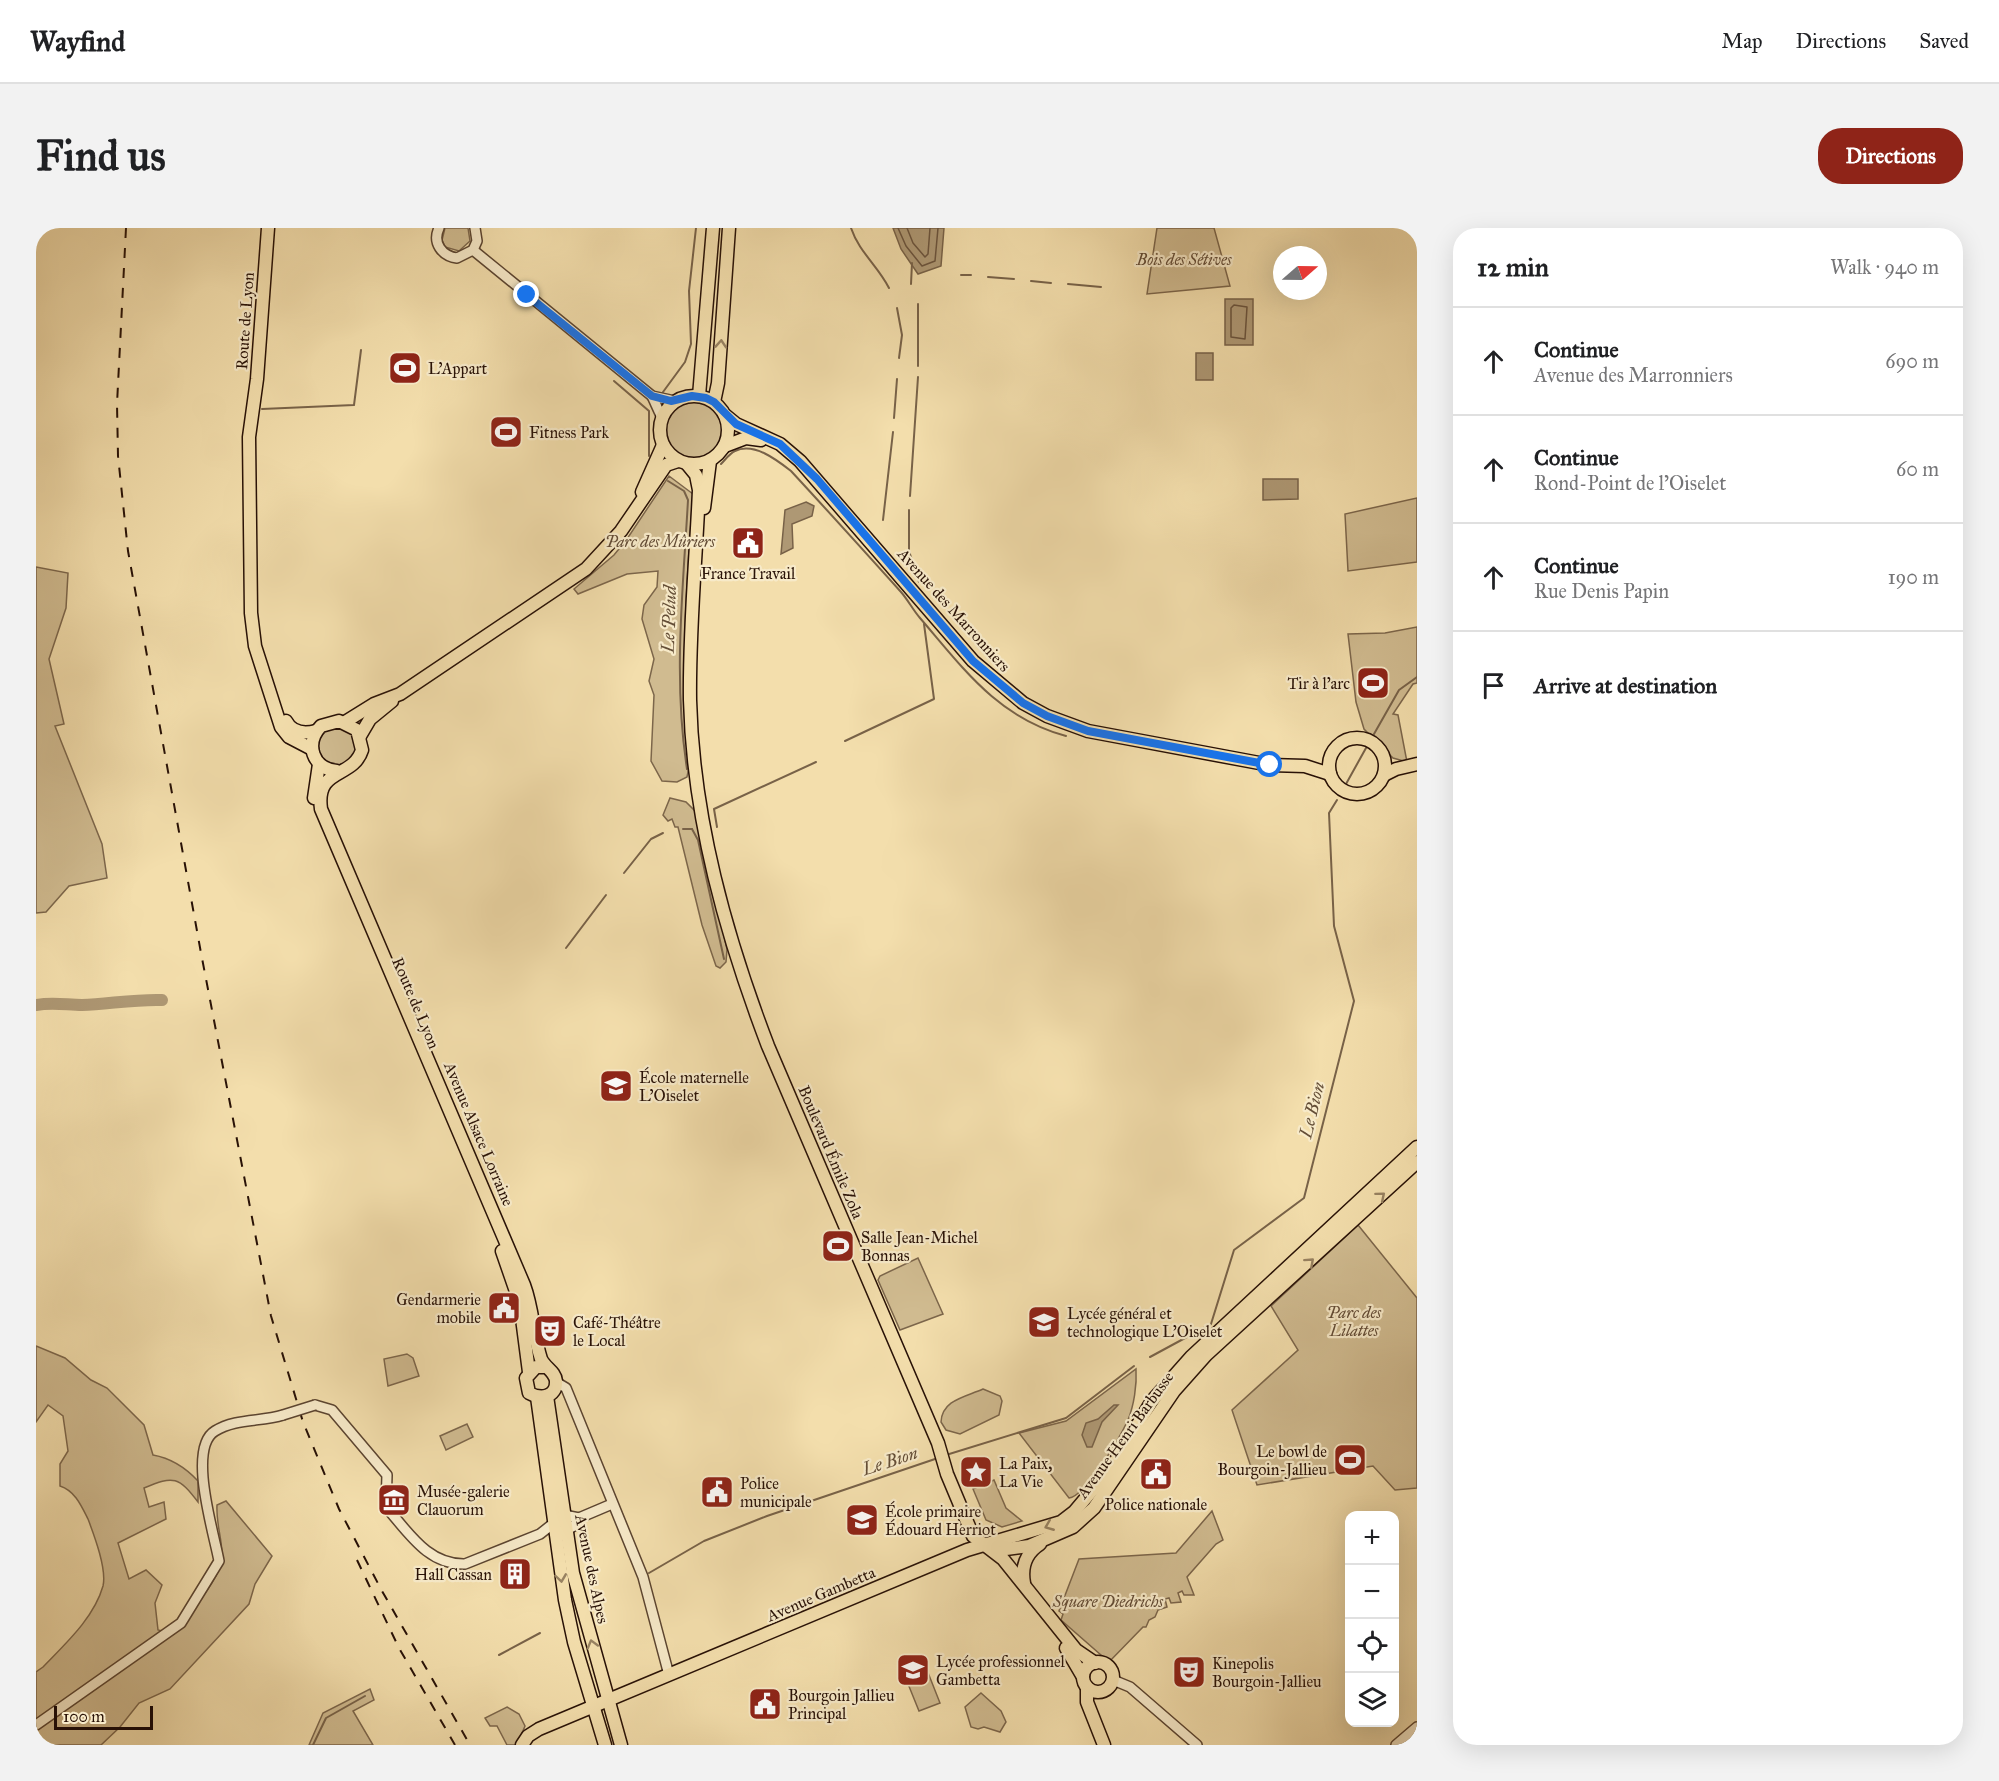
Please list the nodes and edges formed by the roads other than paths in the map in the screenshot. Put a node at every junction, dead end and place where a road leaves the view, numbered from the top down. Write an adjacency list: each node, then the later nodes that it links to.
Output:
1 (268, 228): 11 (main road, Route de Lyon)
2 (439, 228): 6 (street)
3 (474, 228): 6 (street)
4 (713, 228): 8 (main road)
5 (729, 228): 10 (main road, one-way to 5)
6 (473, 250): 7 (street)
7 (652, 396): 9 (street); 13 (street)
8 (699, 396): 9 (main road); 10 (main road)
9 (675, 401): 13 (main road)
10 (714, 402): 12 (main road)
11 (253, 415): 23 (main road); 25 (main road)
12 (725, 415): 15 (main road); 16 (main road, Avenue des Marronniers)
13 (662, 418): 14 (main road)
14 (663, 445): 18 (main road); 19 (main road)
15 (724, 446): 16 (main road, Avenue des Marronniers); 17 (main road)
16 (789, 452): 30 (main road, Avenue des Marronniers)
17 (710, 461): 18 (main road); 20 (main road)
18 (682, 462): 19 (main road); 20 (main road)
19 (633, 512): 21 (main road)
20 (697, 536): 46 (main road, Boulevard Émile Zola)
21 (400, 694): 22 (main road); 24 (main road)
22 (345, 722): 23 (main road); 24 (main road)
23 (316, 731): 25 (main road)
24 (360, 736): 31 (main road)
25 (312, 749): 28 (main road)
26 (1332, 752): 27 (main road); 30 (main road, Avenue des Marronniers); 32 (main road)
27 (1383, 753): 29 (main road); 33 (main road)
28 (319, 764): 31 (main road); 36 (main road, Route de Lyon)
29 (1413, 764): 33 (main road)
30 (1305, 766): 32 (main road, Avenue des Marronniers)
31 (338, 771): 37 (main road, Avenue Alsace Lorraine)
32 (1330, 774): 33 (main road)
33 (1384, 775)
34 (1417, 1147): 46 (main road, Avenue Henri Barbusse, one-way to 46)
35 (1417, 1162): 45 (main road, Avenue Henri Barbusse, one-way to 35)
36 (503, 1253): 38 (main road, Avenue des Alpes)
37 (544, 1367): 38 (main road); 39 (main road)
38 (530, 1371): 39 (main road, Avenue des Alpes)
39 (548, 1392): 40 (street); 41 (main road, Avenue des Alpes)
40 (612, 1504): 42 (street); 49 (street)
41 (559, 1517): 42 (street); 43 (main road, Avenue des Alpes); 44 (street)
42 (579, 1518): 43 (street)
43 (561, 1532): 44 (street); 52 (main road, Avenue des Alpes, one-way to 43); 53 (main road, Avenue des Alpes, one-way to 53)
44 (542, 1533): 54 (street, bridge)
45 (1043, 1542): 46 (main road, Avenue Henri Barbusse); 47 (main road)
46 (987, 1546): 47 (main road); 49 (main road, Avenue Gambetta); 51 (main road)
47 (1024, 1583): 48 (main road)
48 (1095, 1663): 50 (main road); 51 (main road)
49 (669, 1675): 52 (main road, Avenue Gambetta)
50 (1113, 1680): 51 (main road); 61 (street)
51 (1089, 1685): 60 (main road)
52 (608, 1700): 53 (main road, Avenue Gambetta); 59 (main road, Avenue des Alpes)
53 (593, 1707): 56 (main road, Avenue Gambetta); 57 (main road, Avenue des Alpes); 58 (main road, Avenue des Alpes)
54 (36, 1725)
55 (1417, 1727): 62 (street)
56 (522, 1745)
57 (605, 1745)
58 (615, 1745)
59 (621, 1745)
60 (1104, 1745)
61 (1197, 1745)
62 (1396, 1745)

